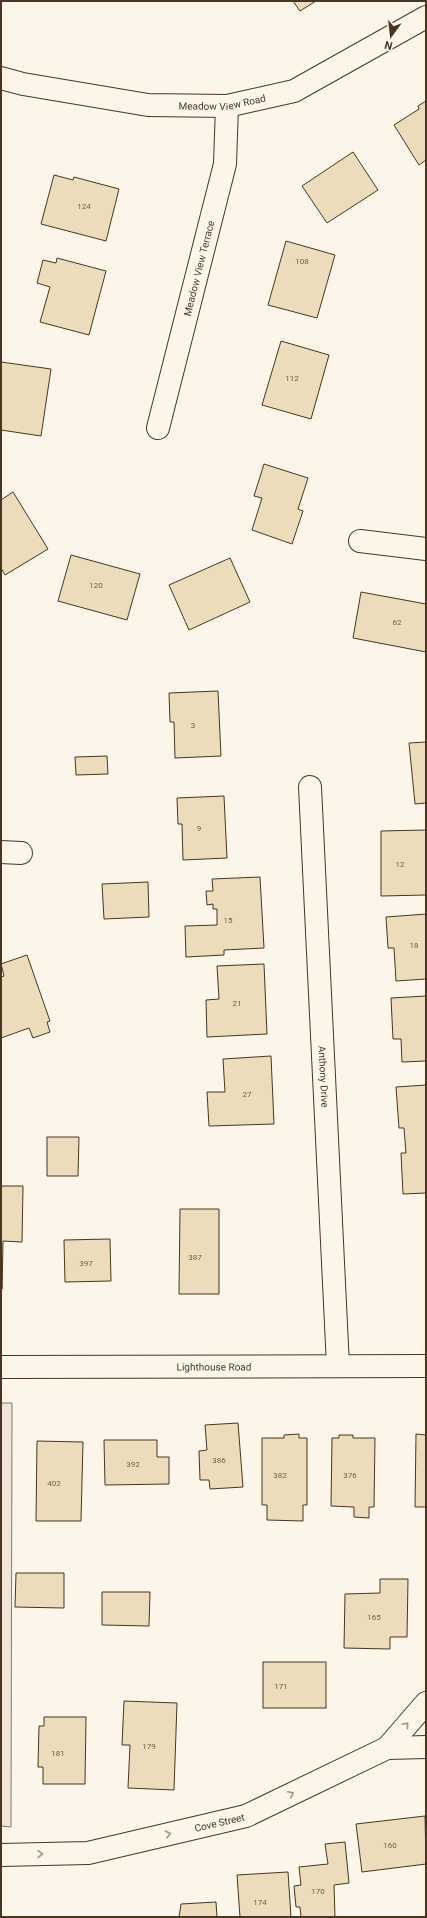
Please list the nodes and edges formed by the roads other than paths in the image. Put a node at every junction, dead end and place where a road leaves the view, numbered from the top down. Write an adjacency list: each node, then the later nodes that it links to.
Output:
1 (426, 17): 3 (street, Meadow View Road)
2 (1, 78): 3 (street, Meadow View Road)
3 (227, 106): 4 (street, Meadow View Terrace)
4 (158, 428)
5 (360, 541): 6 (street)
6 (426, 549)
7 (310, 787): 8 (street, Anthony Drive)
8 (338, 1366): 9 (street, Lighthouse Road); 10 (street, Lighthouse Road)
9 (426, 1366)
10 (1, 1367)
11 (426, 1703): 13 (street, one-way to 11)
12 (426, 1747): 13 (street, Cove Street)
13 (387, 1748): 14 (street, Cove Street, one-way to 13)
14 (1, 1854)

